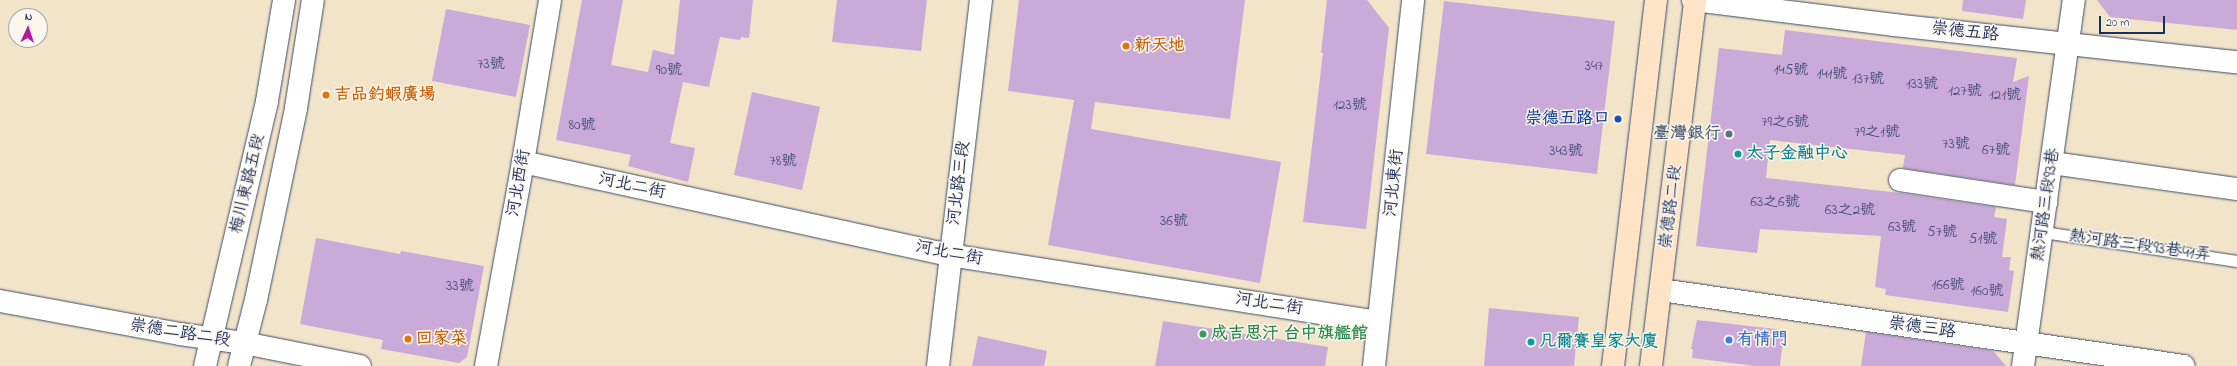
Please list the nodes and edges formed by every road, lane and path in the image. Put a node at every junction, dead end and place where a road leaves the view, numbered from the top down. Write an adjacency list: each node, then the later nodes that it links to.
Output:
1 (284, 0): 22 (street, 梅川東路五段)
2 (313, 0): 23 (street, 梅川東路五段)
3 (550, 0): 11 (street, 河北西街)
4 (981, 0): 17 (street, 河北路三段)
5 (1413, 0): 21 (street, 河北東街)
6 (1656, 0): 31 (main road)
7 (1694, 0): 9 (street, 崇德五路); 19 (main road, 崇德路二段)
8 (2074, 0): 9 (street, 熱河路三段93巷)
9 (2067, 43): 10 (street, 崇德五路); 12 (street, 熱河路三段93巷)
10 (2237, 62)
11 (523, 162): 17 (street, 河北二街); 28 (street, 河北西街)
12 (2052, 162): 14 (street); 15 (street, 熱河路三段93巷)
13 (1900, 180): 15 (street)
14 (2237, 189)
15 (2046, 202): 16 (street, 熱河路三段93巷)
16 (2043, 232): 18 (lane, 熱河路三段93巷41弄); 24 (street, 熱河路三段93巷)
17 (950, 255): 21 (street, 河北二街); 29 (street, 河北路三段)
18 (2237, 261)
19 (1661, 290): 24 (street, 崇德三路); 32 (main road, 崇德路二段)
20 (0, 301): 22 (street, 崇德二路二段)
21 (1378, 322): 30 (street, 河北東街)
22 (211, 338): 23 (street, 崇德二路二段); 25 (street, 梅川東路五段)
23 (244, 343): 26 (street, 梅川東路五段); 27 (street, 崇德二路二段)
24 (2026, 343): 33 (street, 熱河路三段93巷); 34 (street, 崇德三路)
25 (205, 366)
26 (239, 366)
27 (360, 366)
28 (486, 366)
29 (938, 366)
30 (1374, 366)
31 (1613, 366)
32 (1651, 366)
33 (2023, 366)
34 (2184, 366)

